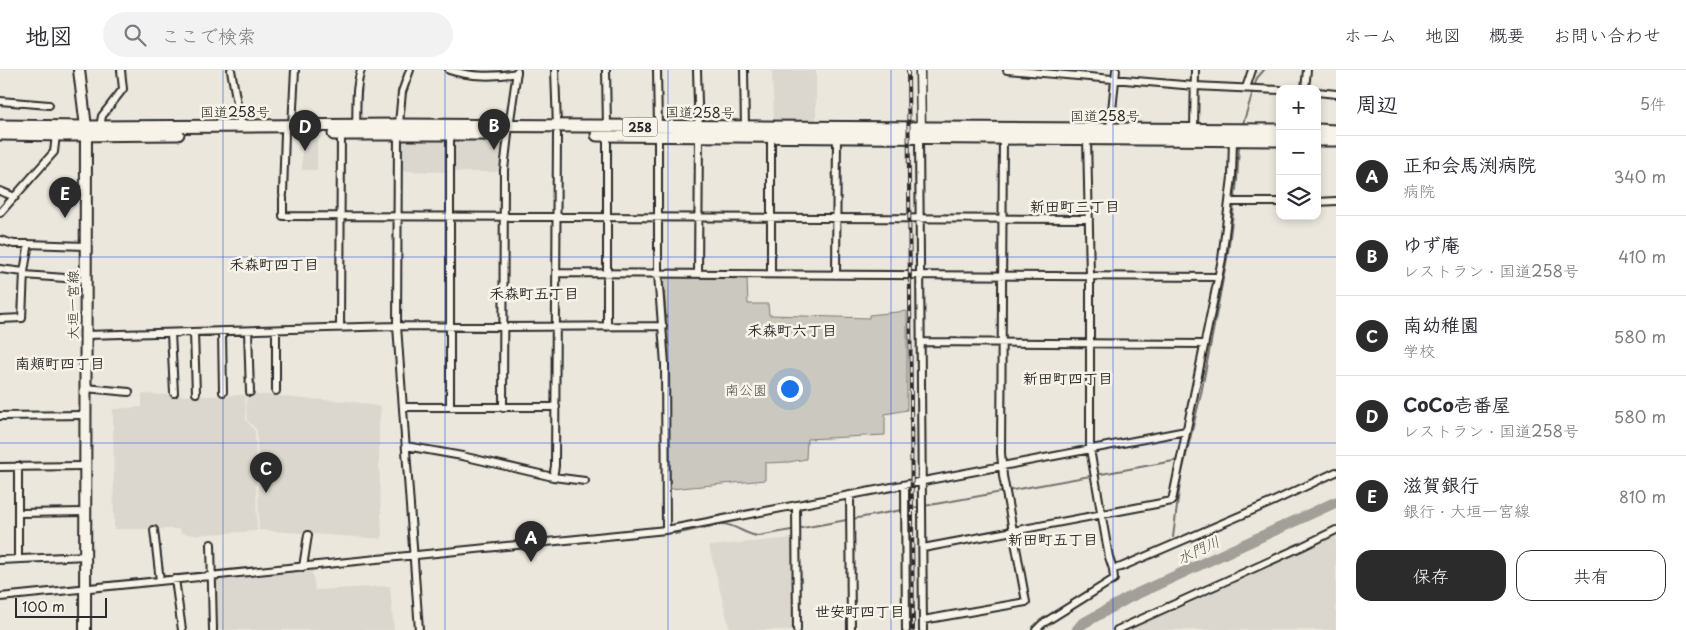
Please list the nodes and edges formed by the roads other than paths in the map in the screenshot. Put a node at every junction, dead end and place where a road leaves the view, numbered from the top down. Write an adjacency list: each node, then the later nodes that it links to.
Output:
1 (79, 70): 43 (main road, 大垣一宮線)
2 (129, 70): 21 (street)
3 (231, 70): 32 (street)
4 (295, 70): 36 (street)
5 (362, 70): 33 (street)
6 (410, 70): 37 (street)
7 (449, 70): 20 (street)
8 (556, 70): 44 (street)
9 (606, 70): 45 (street)
10 (657, 70): 47 (street)
11 (697, 70): 46 (street)
12 (744, 70): 35 (street)
13 (920, 70): 48 (street)
14 (1007, 70): 15 (street)
15 (1019, 70): 22 (street)
16 (1116, 70): 22 (street)
17 (1195, 70): 24 (street)
18 (1252, 70): 25 (street)
19 (1307, 70): 23 (street)
20 (517, 72): 38 (street)
21 (122, 73): 34 (street)
22 (1116, 80): 24 (street); 52 (street)
23 (1306, 85)
24 (1195, 86): 25 (street); 39 (street)
25 (1246, 88): 26 (street)
26 (1276, 90)
27 (1321, 92): 28 (street)
28 (1336, 94)
29 (0, 101): 30 (street)
30 (49, 105)
31 (0, 126): 43 (highway, 国道258号 / 258)
32 (241, 126): 34 (highway, 国道258号 / 258); 36 (highway, 国道258号 / 258)
33 (356, 126): 36 (highway, 国道258号 / 258); 37 (highway, 国道258号 / 258)
34 (100, 127): 43 (highway, 国道258号 / 258)
35 (745, 128): 46 (highway, 国道258号 / 258); 48 (highway, 国道258号 / 258)
36 (288, 130): 43 (highway, 国道258号 / 258); 50 (highway, 国道258号 / 258); 69 (street)
37 (398, 130): 38 (highway, 国道258号 / 258); 50 (highway, 国道258号 / 258); 51 (highway, 国道258号 / 258); 70 (street)
38 (508, 130): 44 (highway, 国道258号 / 258); 51 (highway, 国道258号 / 258); 73 (street)
39 (1194, 130): 40 (highway, 国道258号 / 258); 52 (highway, 国道258号 / 258)
40 (1276, 130)
41 (1321, 130): 42 (highway)
42 (1336, 130)
43 (86, 131): 53 (highway, 国道258号 / 258); 84 (main road, 大垣一宮線)
44 (557, 131): 45 (highway, 国道258号 / 258); 74 (street)
45 (607, 131): 47 (highway, 国道258号 / 258); 72 (street)
46 (699, 131): 47 (highway, 国道258号 / 258); 54 (highway, 国道258号 / 258); 76 (street)
47 (658, 132): 75 (street)
48 (920, 132): 52 (highway, 国道258号 / 258); 55 (highway, 国道258号 / 258); 56 (highway, 国道258号 / 258); 79 (street)
49 (0, 134): 53 (highway, 国道258号 / 258)
50 (341, 134): 69 (street)
51 (450, 134): 71 (street)
52 (1110, 134): 57 (highway, 国道258号 / 258); 58 (highway, 国道258号 / 258)
53 (56, 135): 63 (street)
54 (772, 136): 55 (highway, 国道258号 / 258); 77 (street)
55 (837, 137): 78 (street)
56 (1003, 137): 57 (highway, 国道258号 / 258); 80 (street)
57 (1087, 138): 81 (street)
58 (1233, 139): 59 (highway, 国道258号 / 258); 65 (street)
59 (1276, 140)
60 (1321, 140): 61 (highway)
61 (1336, 140)
62 (0, 191): 63 (street)
63 (14, 197): 68 (street)
64 (1336, 201): 67 (street)
65 (1229, 202): 66 (street); 97 (street)
66 (1276, 202)
67 (1321, 202)
68 (0, 213)
69 (341, 215): 70 (street); 105 (street)
70 (397, 216): 71 (street); 99 (street)
71 (450, 216): 73 (street); 100 (street)
72 (608, 216): 74 (street); 75 (street); 87 (street)
73 (504, 217): 74 (street); 102 (street)
74 (557, 217): 86 (street)
75 (658, 217): 76 (street); 89 (street)
76 (699, 218): 77 (street); 90 (street)
77 (772, 218): 78 (street); 91 (street)
78 (837, 218): 79 (street); 92 (street)
79 (920, 218): 80 (street); 93 (street)
80 (1002, 219): 81 (street); 94 (street)
81 (1089, 219): 95 (street)
82 (0, 240): 83 (street)
83 (28, 244): 84 (street); 88 (street)
84 (86, 246): 111 (main road, 大垣一宮線)
85 (0, 269): 88 (street)
86 (557, 273): 87 (street); 103 (street)
87 (607, 273): 89 (street); 104 (street)
88 (24, 274): 96 (street); 98 (street)
89 (658, 274): 90 (street); 101 (street)
90 (698, 274): 91 (street)
91 (771, 274): 92 (street)
92 (836, 275): 93 (street)
93 (919, 275): 94 (street); 112 (street)
94 (1002, 275): 95 (street); 113 (street)
95 (1090, 276): 97 (street); 114 (street)
96 (65, 278)
97 (1218, 278): 115 (street)
98 (0, 319)
99 (396, 326): 100 (street); 105 (street); 123 (street)
100 (450, 326): 102 (street); 124 (street)
101 (663, 326): 104 (street); 147 (street)
102 (503, 327): 103 (street); 126 (street)
103 (557, 327): 104 (street); 125 (street)
104 (607, 327)
105 (340, 328): 106 (street)
106 (276, 330): 107 (street); 117 (street)
107 (248, 331): 108 (street); 120 (street)
108 (222, 332): 109 (street); 119 (street)
109 (194, 333): 110 (street); 122 (street)
110 (171, 334): 111 (street); 121 (street)
111 (86, 335): 116 (main road, 大垣一宮線)
112 (920, 342): 113 (street); 139 (street)
113 (1001, 343): 114 (street); 134 (street)
114 (1090, 343): 115 (street); 131 (street)
115 (1204, 344): 129 (street)
116 (85, 388): 118 (street); 127 (main road, 大垣一宮線)
117 (276, 391)
118 (129, 392)
119 (223, 392)
120 (250, 392)
121 (174, 393)
122 (196, 393)
123 (403, 407): 124 (street); 130 (street)
124 (450, 407): 126 (street)
125 (556, 407): 126 (street); 137 (street)
126 (503, 408)
127 (85, 415): 128 (street); 133 (main road, 大垣一宮線)
128 (0, 416)
129 (1186, 431): 131 (street); 145 (street)
130 (406, 446): 137 (street); 154 (street)
131 (1090, 450): 134 (street); 145 (street)
132 (18, 466): 133 (street); 135 (street); 144 (street)
133 (85, 466): 143 (main road, 大垣一宮線)
134 (1002, 466): 139 (street); 149 (street)
135 (0, 467)
136 (1336, 472): 158 (street)
137 (553, 478): 138 (street)
138 (585, 481)
139 (922, 481): 140 (street); 152 (street)
140 (905, 485): 141 (street); 171 (street)
141 (850, 494): 142 (street); 170 (street)
142 (796, 505): 147 (street); 169 (street)
143 (85, 512): 144 (street); 153 (main road, 大垣一宮線)
144 (18, 513): 155 (street)
145 (1102, 515): 149 (street); 158 (street)
146 (154, 530): 161 (street)
147 (666, 530): 154 (street)
148 (1336, 530): 174 (street)
149 (1013, 531): 152 (street); 164 (street)
150 (308, 535): 157 (street)
151 (211, 544): 159 (street)
152 (923, 548): 164 (street)
153 (86, 556): 155 (street); 162 (main road, 大垣一宮線)
154 (414, 556): 157 (street); 168 (street)
155 (18, 559): 156 (street)
156 (0, 560)
157 (303, 567): 159 (street)
158 (1113, 569): 173 (street)
159 (212, 576): 160 (street); 167 (street)
160 (175, 579): 161 (street); 166 (street)
161 (160, 581): 162 (street)
162 (85, 588): 163 (street); 165 (main road, 大垣一宮線)
163 (0, 597)
164 (923, 620): 172 (street)
165 (85, 630)
166 (182, 630)
167 (213, 630)
168 (419, 630)
169 (797, 630)
170 (851, 630)
171 (906, 630)
172 (923, 630)
173 (1036, 630)
174 (1117, 630)

